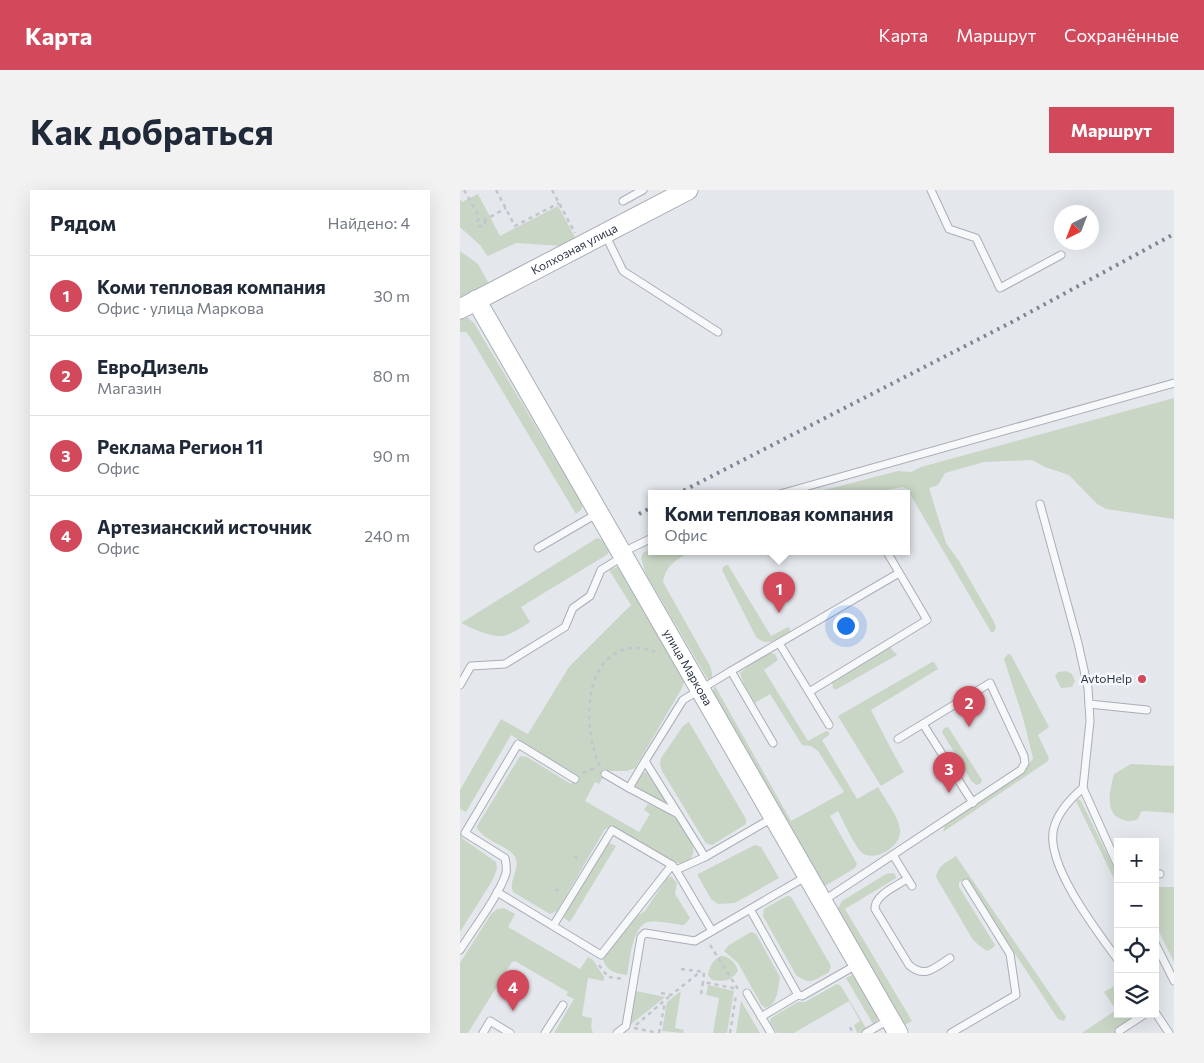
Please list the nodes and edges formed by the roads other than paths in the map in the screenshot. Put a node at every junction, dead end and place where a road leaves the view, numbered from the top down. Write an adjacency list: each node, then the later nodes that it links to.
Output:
1 (643, 190): 4 (lane)
2 (688, 190): 5 (street, Колхозная улица)
3 (931, 190): 6 (lane)
4 (622, 201)
5 (605, 234): 7 (street, Колхозная улица); 8 (lane)
6 (1061, 255)
7 (468, 305): 12 (street, улица Маркова)
8 (718, 332)
9 (1174, 383): 10 (lane)
10 (794, 490)
11 (1040, 504): 23 (lane)
12 (599, 512): 14 (lane); 15 (street, улица Маркова)
13 (648, 540): 15 (lane)
14 (538, 548)
15 (624, 554): 20 (lane); 21 (street, улица Маркова)
16 (889, 555): 17 (lane)
17 (899, 572): 18 (lane); 22 (lane)
18 (779, 643): 19 (lane); 22 (lane)
19 (731, 671): 21 (lane); 28 (lane)
20 (460, 685)
21 (701, 689): 29 (lane); 36 (street, улица Маркова)
22 (809, 692): 26 (lane)
23 (1089, 704): 24 (lane); 33 (lane)
24 (1147, 710)
25 (923, 724): 27 (lane); 34 (lane); 34 (lane)
26 (829, 725)
27 (898, 739)
28 (773, 743)
29 (645, 761): 32 (lane); 35 (lane)
30 (605, 774): 32 (lane)
31 (575, 779): 45 (lane)
32 (629, 788): 35 (lane)
33 (1083, 788): 39 (lane); 52 (lane)
34 (972, 803): 37 (lane)
35 (678, 815): 38 (lane)
36 (774, 817): 38 (lane); 41 (street, улица Маркова)
37 (893, 855): 42 (lane); 46 (lane)
38 (705, 857): 40 (lane)
39 (1114, 857)
40 (674, 868): 48 (lane); 48 (lane); 49 (lane)
41 (808, 876): 46 (street, улица Маркова); 47 (lane)
42 (907, 879): 44 (lane); 53 (lane)
43 (966, 883): 70 (lane)
44 (912, 886)
45 (497, 892): 48 (lane); 50 (lane)
46 (823, 901): 54 (street, улица Маркова)
47 (750, 909): 49 (lane); 57 (lane)
48 (553, 926)
49 (712, 931): 67 (lane)
50 (460, 950)
51 (1159, 951): 55 (lane)
52 (1114, 955)
53 (950, 958)
54 (858, 963): 57 (lane); 62 (street, улица Маркова)
55 (1174, 981)
56 (747, 992): 59 (lane)
57 (798, 995): 59 (lane)
58 (562, 1004): 66 (lane)
59 (761, 1017): 68 (lane)
60 (1139, 1018): 63 (lane)
61 (1159, 1018): 71 (lane)
62 (894, 1026): 69 (lane)
63 (1119, 1031)
64 (483, 1033): 65 (lane)
65 (510, 1033)
66 (545, 1033)
67 (617, 1033)
68 (771, 1033)
69 (866, 1033)
70 (952, 1033)
71 (1169, 1033)

